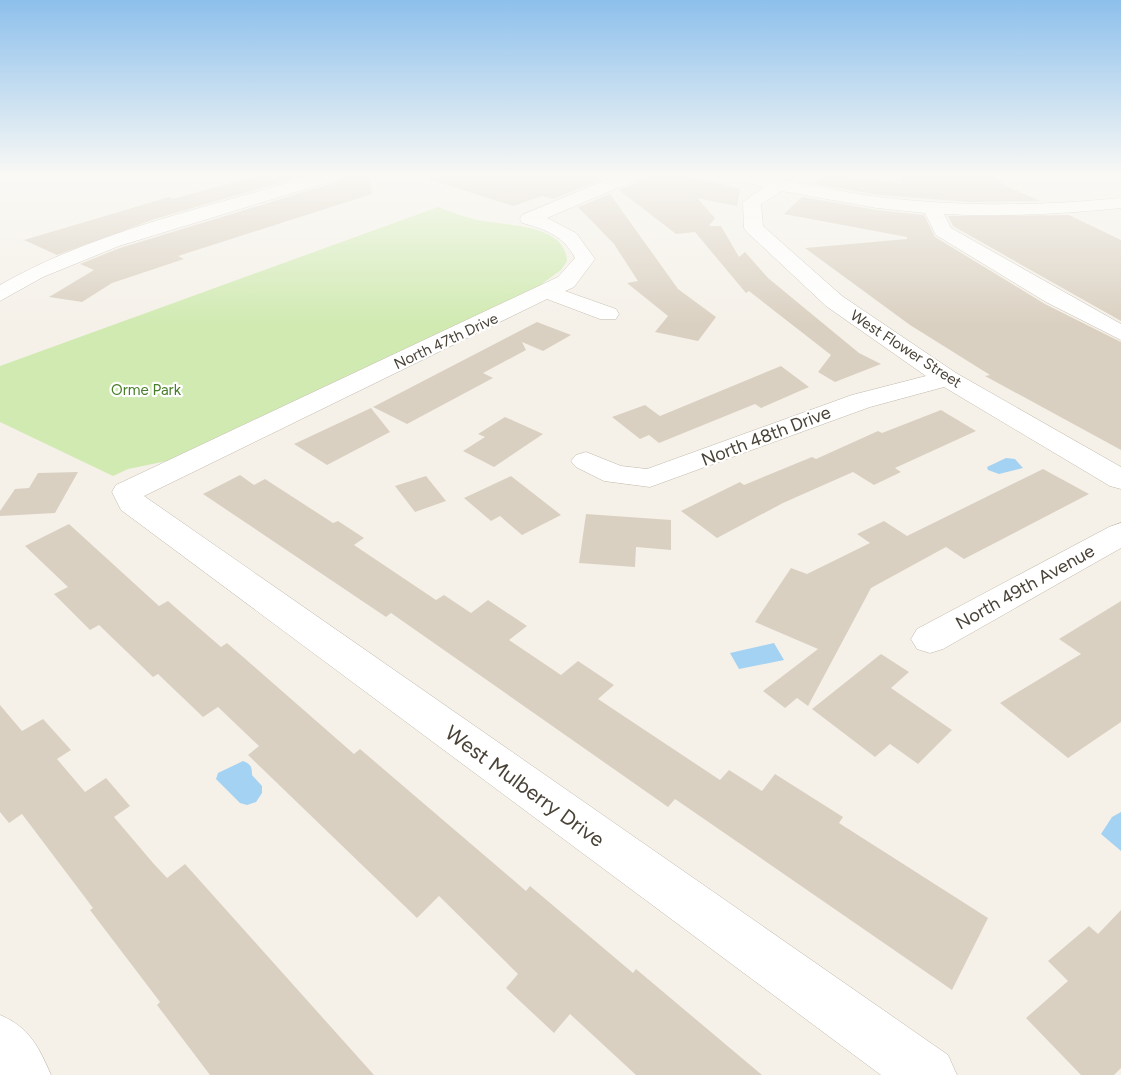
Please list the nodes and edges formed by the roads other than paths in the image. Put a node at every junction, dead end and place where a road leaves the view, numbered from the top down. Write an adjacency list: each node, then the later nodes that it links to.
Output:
1 (171, 224): 6 (street)
2 (545, 224): 5 (street, North 47th Drive)
3 (754, 224): 9 (street, West Flower Street)
4 (940, 224): 8 (street)
5 (548, 292): 7 (street); 12 (street, North 47th Drive)
6 (0, 294)
7 (608, 314)
8 (1121, 333)
9 (947, 378): 10 (street, North 48th Drive); 11 (street, West Flower Street)
10 (586, 461)
11 (1121, 480)
12 (127, 492): 17 (street, West Mulberry Drive)
13 (1121, 534): 14 (street, North 49th Avenue)
14 (930, 639)
15 (0, 1043): 16 (street)
16 (22, 1075)
17 (928, 1075)

